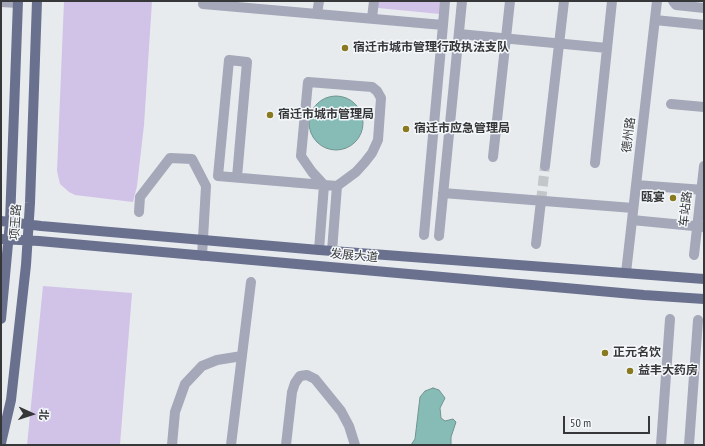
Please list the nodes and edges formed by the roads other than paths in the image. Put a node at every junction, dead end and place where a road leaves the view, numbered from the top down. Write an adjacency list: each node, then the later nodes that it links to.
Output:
1 (37, 1): 41 (main road, 项王路)
2 (319, 1): 15 (street)
3 (374, 1): 16 (street)
4 (445, 1): 19 (street)
5 (462, 1): 20 (street)
6 (510, 1): 21 (street)
7 (564, 1): 22 (street)
8 (612, 1): 23 (street)
9 (657, 1): 17 (street, 德州路)
10 (673, 1): 14 (street)
11 (1, 2): 12 (street)
12 (18, 2): 40 (main road, 项王路)
13 (203, 4): 15 (street)
14 (704, 8)
15 (318, 14): 16 (street)
16 (372, 18): 19 (street)
17 (655, 20): 18 (street); 31 (street, 德州路)
18 (704, 25)
19 (443, 26): 43 (street)
20 (458, 34): 21 (street); 35 (street)
21 (506, 38): 22 (street); 26 (street)
22 (559, 44): 23 (street); 28 (street)
23 (607, 48): 27 (street)
24 (671, 104): 25 (street)
25 (704, 107)
26 (493, 157)
27 (595, 163)
28 (545, 166)
29 (704, 166): 34 (street, 车站路)
30 (237, 177): 30 (street); 32 (street)
31 (636, 184): 34 (street); 37 (street, 德州路)
32 (324, 185): 33 (street); 33 (street); 49 (street)
33 (337, 186): 50 (street)
34 (703, 190): 42 (street, 车站路)
35 (443, 193): 36 (street); 44 (street)
36 (541, 201): 37 (street); 48 (street)
37 (633, 208): 39 (street, 德州路)
38 (139, 212): 47 (street)
39 (632, 220): 42 (street); 53 (street, 德州路)
40 (6, 222): 41 (main road, 发展大道); 45 (main road, 项王路)
41 (29, 225): 46 (main road, 项王路); 47 (main road, 发展大道)
42 (701, 226): 51 (street, 车站路)
43 (424, 235)
44 (439, 236)
45 (5, 240): 46 (main road, 发展大道); 57 (main road, 项王路)
46 (28, 240): 52 (main road, 发展大道); 62 (main road, 项王路)
47 (204, 240): 49 (main road, 发展大道); 52 (street)
48 (536, 244)
49 (319, 250): 50 (main road, 发展大道)
50 (332, 251): 53 (main road, 发展大道)
51 (694, 255)
52 (202, 256): 56 (main road, 发展大道)
53 (626, 273): 54 (main road, 发展大道)
54 (704, 279)
55 (251, 282): 61 (street)
56 (704, 299)
57 (1, 319)
58 (670, 319): 67 (street)
59 (698, 320): 60 (street)
60 (700, 350): 68 (street)
61 (242, 356): 63 (street); 64 (street)
62 (1, 443)
63 (172, 445)
64 (231, 445)
65 (286, 445): 66 (street)
66 (355, 445)
67 (660, 445)
68 (689, 445)

